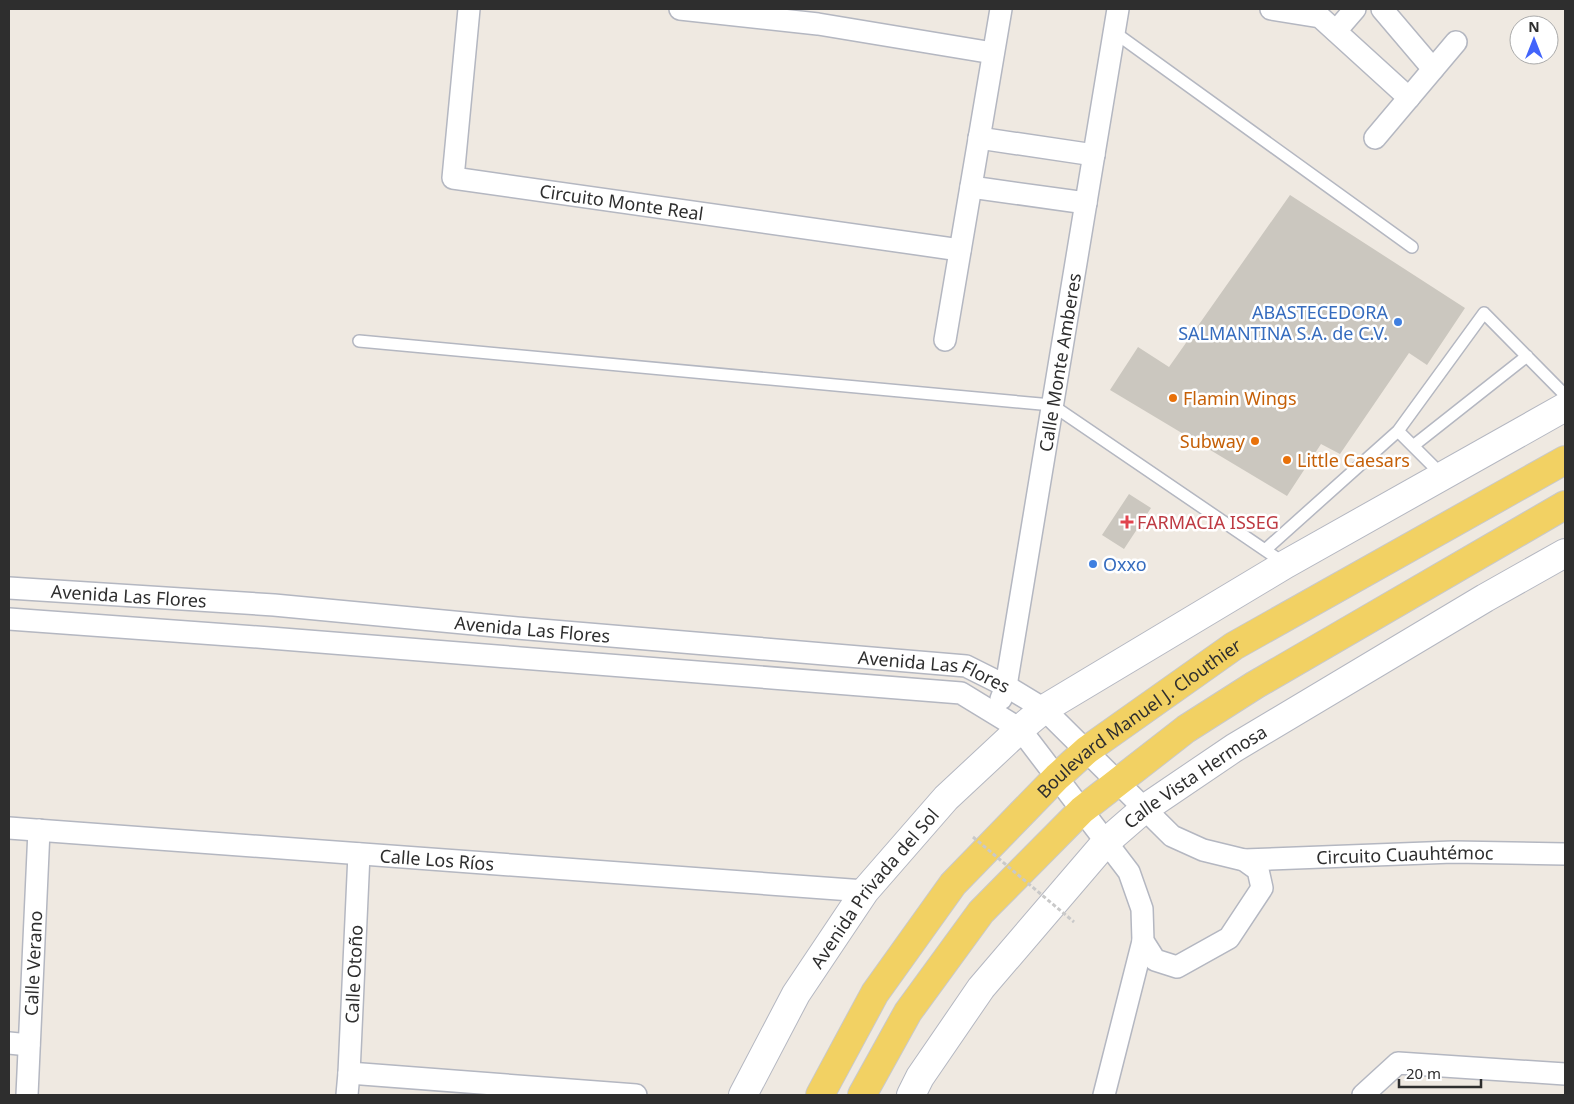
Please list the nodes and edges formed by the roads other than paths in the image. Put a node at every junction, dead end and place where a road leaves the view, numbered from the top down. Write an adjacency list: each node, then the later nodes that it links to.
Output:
1 (468, 9): 20 (street, Circuito Monte Real)
2 (680, 9): 11 (street)
3 (1000, 9): 11 (street)
4 (1118, 9): 9 (street, Calle Monte Amberes)
5 (1272, 9): 8 (street)
6 (1355, 9): 8 (street)
7 (1382, 9): 12 (street)
8 (1336, 31): 13 (street)
9 (1114, 32): 16 (street, Calle Monte Amberes); 19 (lane)
10 (1456, 42): 12 (street)
11 (993, 54): 14 (street)
12 (1433, 69): 13 (street)
13 (1409, 98): 15 (street)
14 (979, 138): 16 (street); 17 (street)
15 (1375, 138)
16 (1094, 155): 18 (street, Calle Monte Amberes)
17 (971, 187): 18 (street); 20 (street)
18 (1086, 203): 25 (street, Calle Monte Amberes)
19 (1412, 248)
20 (960, 250): 21 (street)
21 (945, 340)
22 (359, 341): 25 (lane)
23 (1527, 356): 24 (lane); 27 (lane); 28 (lane)
24 (1565, 395)
25 (1052, 405): 33 (lane); 40 (street, Calle Monte Amberes)
26 (1565, 407): 30 (street, Avenida Privada del Sol)
27 (1398, 432): 28 (lane); 33 (lane)
28 (1413, 446): 30 (lane)
29 (1565, 460): 44 (main road, Boulevard Manuel J. Clouthier)
30 (1443, 476): 33 (street, Avenida Privada del Sol)
31 (1565, 505): 46 (main road, Boulevard Manuel J. Clouthier)
32 (1565, 553): 47 (street, Calle Vista Hermosa)
33 (1275, 557): 41 (street, Avenida Privada del Sol)
34 (9, 588): 35 (street, Avenida Las Flores)
35 (274, 604): 37 (street, Avenida Las Flores); 38 (street)
36 (9, 619): 38 (street, Avenida Las Flores)
37 (516, 628): 39 (street); 40 (street, Avenida Las Flores)
38 (270, 638): 39 (street, Avenida Las Flores)
39 (513, 658): 42 (street, Avenida Las Flores)
40 (1006, 686): 41 (street, Avenida Las Flores); 42 (street, Calle Monte Amberes)
41 (1044, 709): 43 (street, Avenida Privada del Sol); 44 (street, Circuito Cuauhtémoc)
42 (996, 714): 43 (street, Avenida Las Flores)
43 (1020, 729): 45 (street); 55 (street, Avenida Privada del Sol)
44 (1086, 750): 45 (main road, Boulevard Manuel J. Clouthier); 46 (street, Circuito Cuauhtémoc)
45 (1056, 777): 48 (street); 64 (main road, Boulevard Manuel J. Clouthier)
46 (1117, 781): 47 (street, Circuito Cuauhtémoc); 48 (main road, Boulevard Manuel J. Clouthier)
47 (1144, 809): 51 (street, Calle Vista Hermosa); 54 (street, Circuito Cuauhtémoc)
48 (1082, 810): 51 (street); 65 (main road, Boulevard Manuel J. Clouthier)
49 (9, 828): 50 (street, Calle Los Ríos)
50 (39, 830): 52 (street, Calle Los Ríos); 57 (street, Calle Verano)
51 (1106, 842): 56 (street); 66 (street, Calle Vista Hermosa)
52 (359, 854): 55 (street, Calle Los Ríos); 58 (street, Calle Otoño)
53 (1565, 854): 54 (street, Circuito Cuauhtémoc)
54 (1244, 860): 56 (street)
55 (865, 892): 63 (street, Avenida Privada del Sol)
56 (1143, 941): 67 (street)
57 (19, 1044): 60 (street, Calle Verano)
58 (349, 1073): 61 (street, Calle Otoño); 62 (street)
59 (1565, 1074): 68 (street)
60 (27, 1095)
61 (347, 1095)
62 (636, 1095)
63 (743, 1095)
64 (820, 1095)
65 (862, 1095)
66 (911, 1095)
67 (1104, 1095)
68 (1363, 1095)

